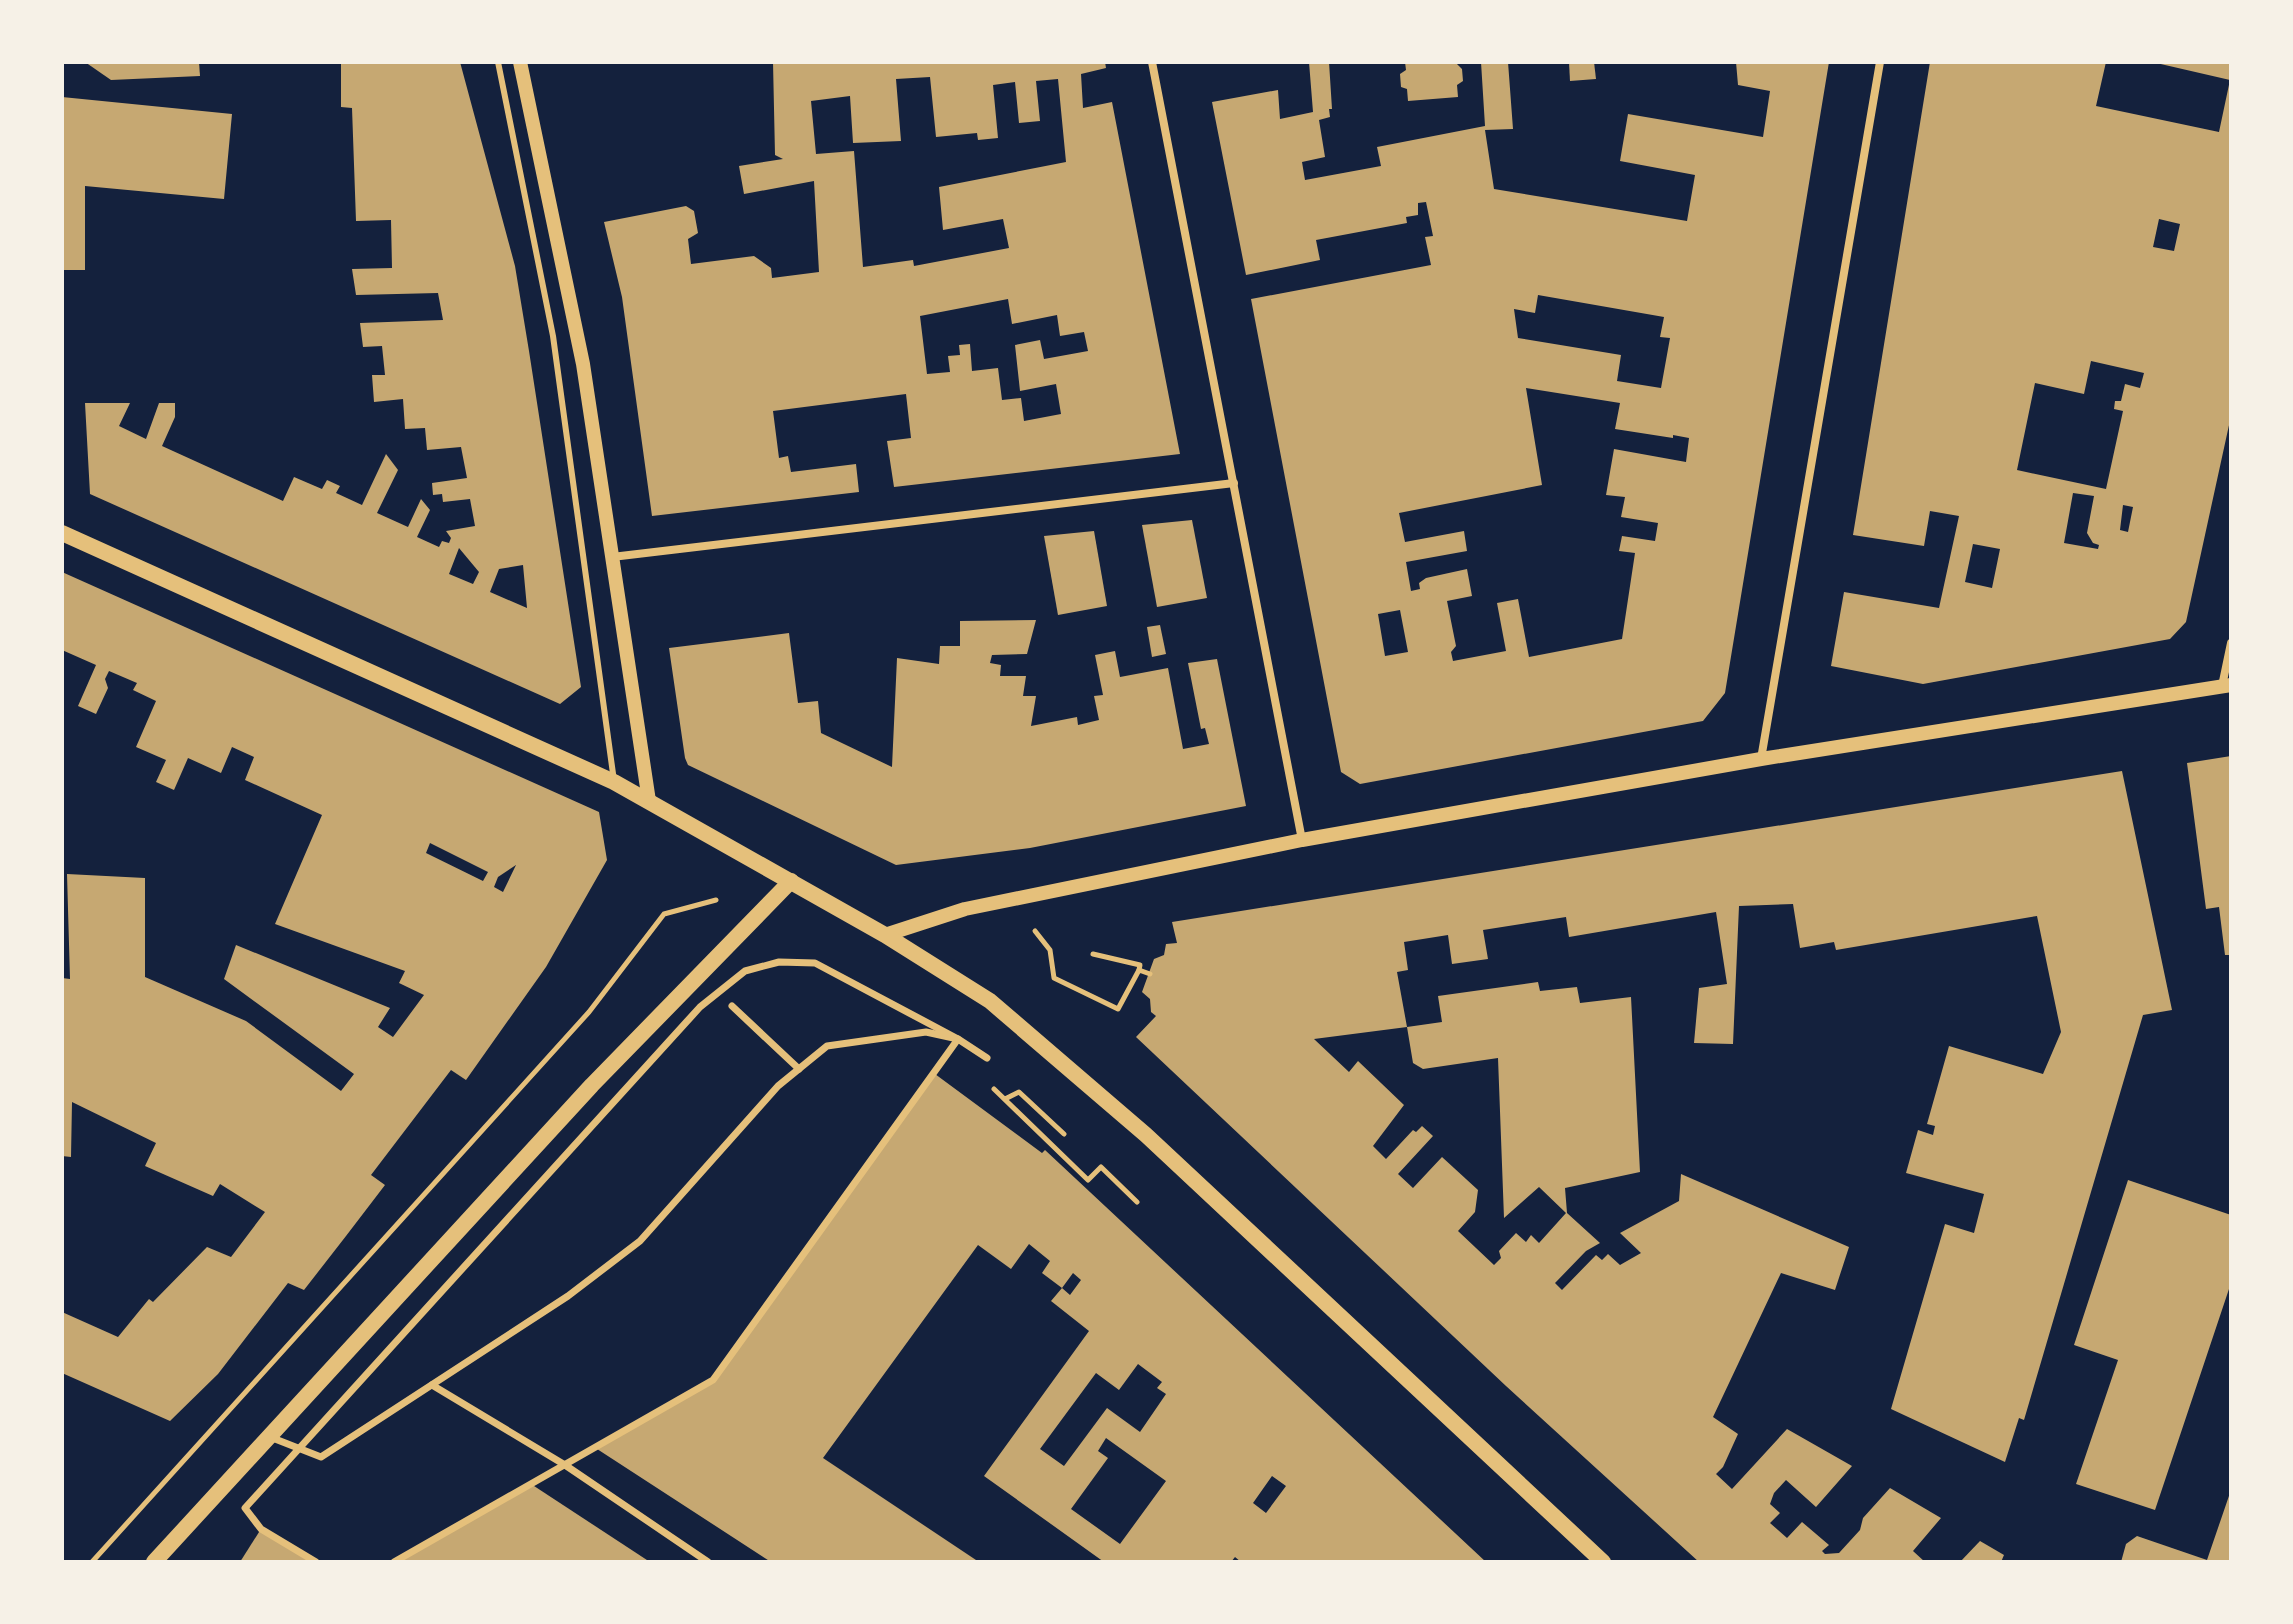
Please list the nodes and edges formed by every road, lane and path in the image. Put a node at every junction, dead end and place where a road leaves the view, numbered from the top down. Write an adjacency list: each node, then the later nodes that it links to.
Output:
1 (498, 62): 11 (lane)
2 (520, 62): 7 (street)
3 (1152, 62): 5 (street)
4 (1880, 62): 10 (street)
5 (1234, 483): 7 (street); 13 (street)
6 (62, 533): 11 (main road)
7 (612, 557): 12 (street)
8 (2231, 643): 9 (street)
9 (2226, 685): 10 (street)
10 (1761, 759): 13 (street)
11 (614, 782): 12 (main road)
12 (649, 801): 14 (main road)
13 (1302, 840): 16 (street)
14 (791, 881): 17 (main road); 29 (main road)
15 (720, 899): 32 (path)
16 (1008, 900): 17 (street); 19 (path)
17 (885, 935): 37 (main road)
18 (1093, 954): 19 (path)
19 (1139, 970): 20 (path)
20 (1150, 974)
21 (732, 1006): 24 (street)
22 (958, 1039): 23 (street); 24 (street); 30 (street); 31 (street)
23 (987, 1058): 25 (path)
24 (799, 1069): 28 (street)
25 (1005, 1099): 26 (path); 27 (path)
26 (1064, 1134)
27 (1137, 1202)
28 (432, 1385): 30 (street); 31 (street)
29 (268, 1436): 30 (street); 33 (main road)
30 (299, 1449): 34 (street)
31 (565, 1465): 35 (street); 36 (street)
32 (92, 1562)
33 (154, 1562)
34 (316, 1562)
35 (394, 1562)
36 (708, 1562)
37 (1603, 1562)

